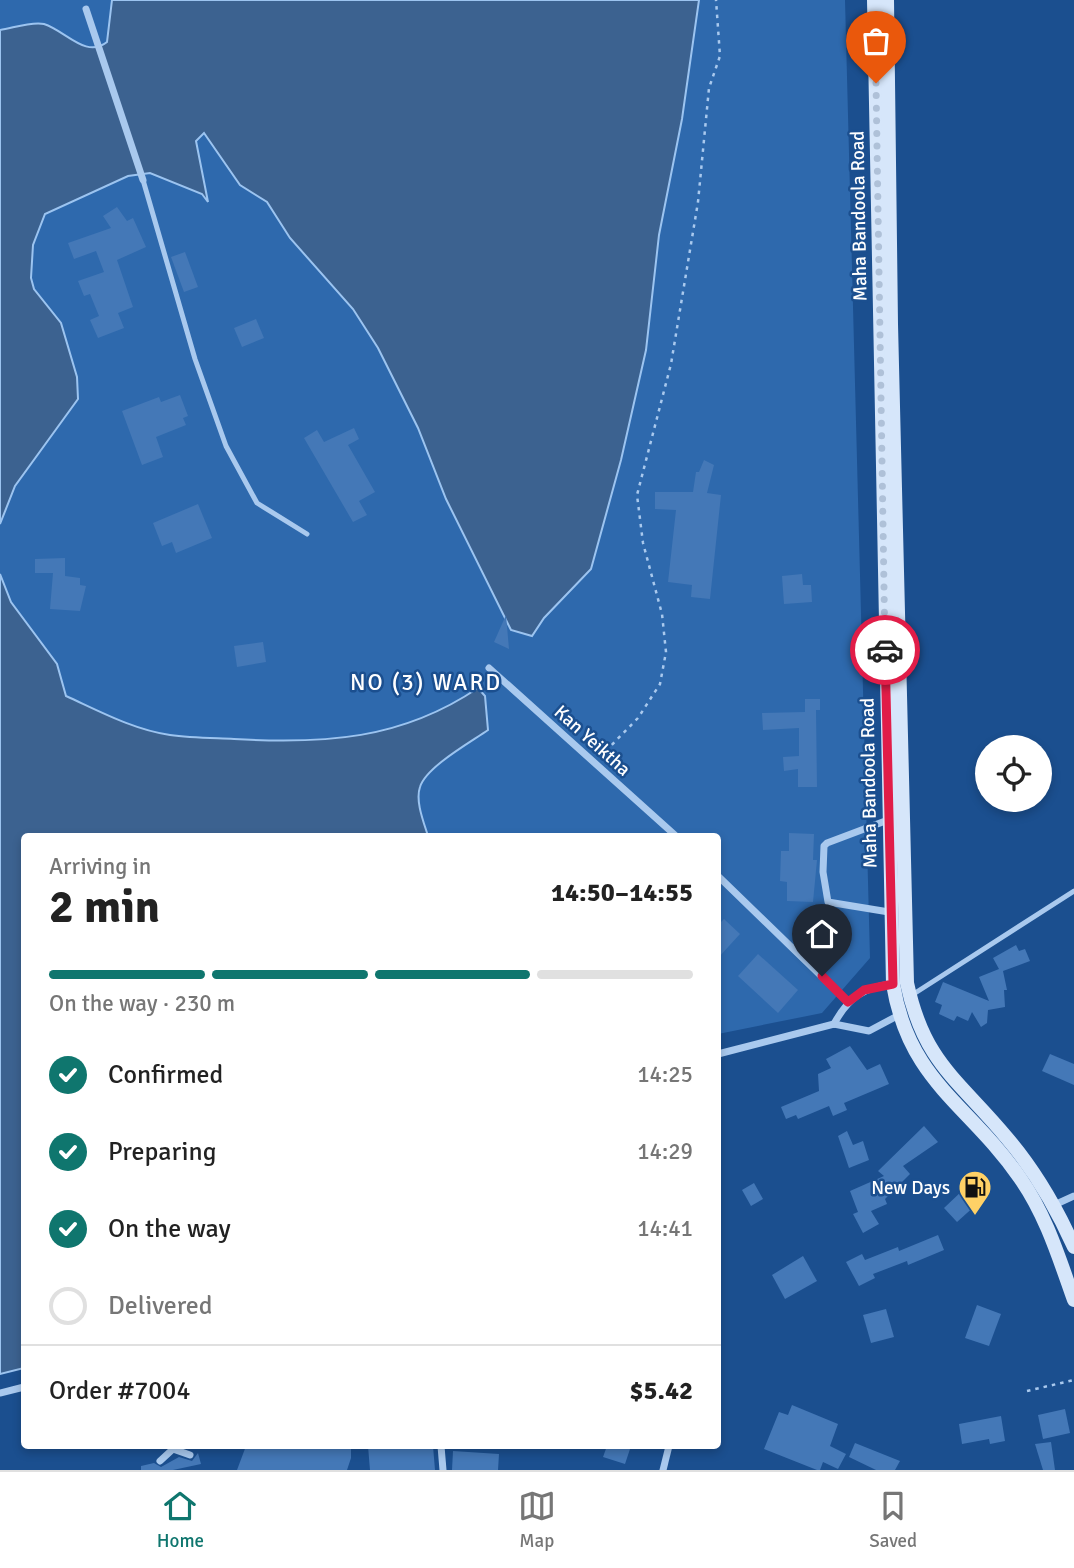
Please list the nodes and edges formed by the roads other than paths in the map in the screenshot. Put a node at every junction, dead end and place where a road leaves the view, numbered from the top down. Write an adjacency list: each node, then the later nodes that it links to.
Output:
1 (84, 0): 4 (lane)
2 (874, 0): 8 (main road, Maha Bandoola Road)
3 (887, 0): 13 (main road, Maha Bandoola Road)
4 (86, 9): 5 (street)
5 (143, 180): 6 (lane)
6 (307, 534)
7 (489, 667): 9 (street, Kan Yeiktha)
8 (888, 820): 12 (main road, Maha Bandoola Road); 12 (street)
9 (673, 833)
10 (721, 879): 14 (street)
11 (1074, 891): 13 (lane)
12 (889, 912): 13 (main road, Maha Bandoola Road)
13 (903, 998): 14 (street); 15 (street); 18 (main road, Maha Bandoola Road); 19 (main road, Maha Bandoola Road)
14 (848, 1002): 15 (street)
15 (834, 1024): 16 (street)
16 (721, 1053)
17 (1074, 1196): 18 (street)
18 (1055, 1205): 19 (street); 20 (main road, Maha Bandoola Road)
19 (1041, 1211): 21 (main road, Maha Bandoola Road)
20 (1074, 1247)
21 (1074, 1300)
22 (21, 1388): 23 (street)
23 (0, 1393)
24 (171, 1449): 29 (street)
25 (177, 1449): 28 (street)
26 (441, 1449): 30 (street)
27 (668, 1449): 31 (street)
28 (190, 1455)
29 (160, 1461)
30 (443, 1470)
31 (663, 1470)

